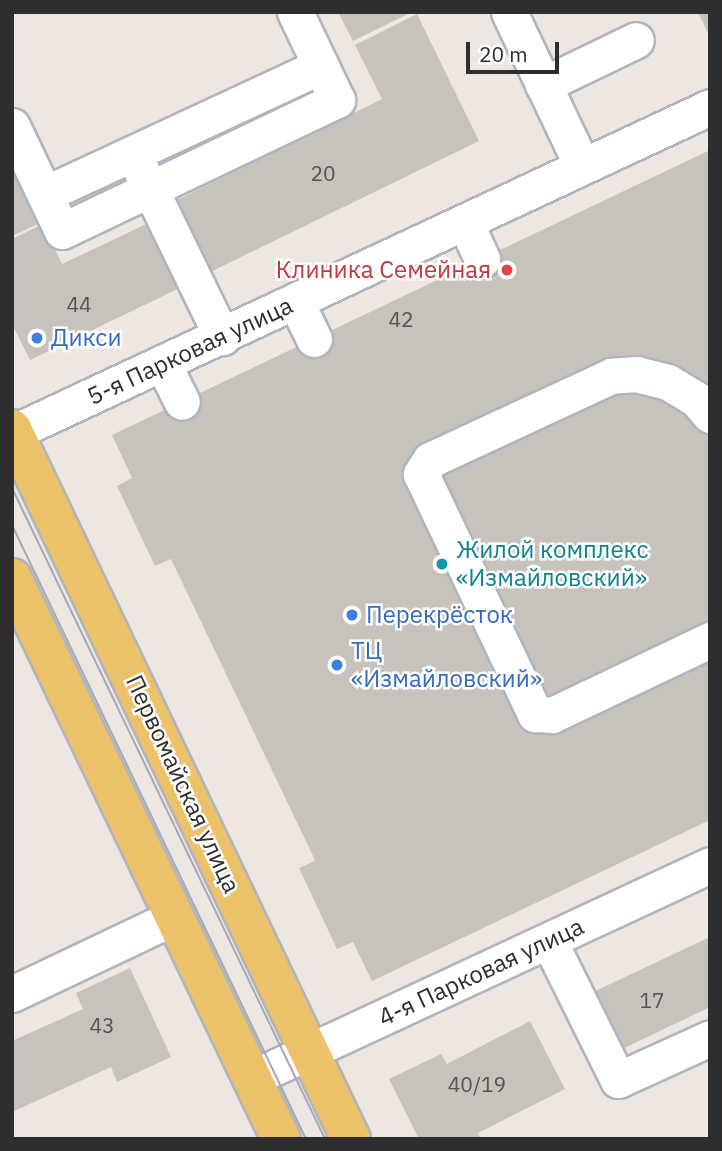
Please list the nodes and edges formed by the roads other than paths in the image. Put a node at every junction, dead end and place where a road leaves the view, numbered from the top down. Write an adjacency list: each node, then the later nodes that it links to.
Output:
1 (295, 12): 4 (street)
2 (509, 12): 5 (street)
3 (636, 40): 5 (street)
4 (321, 66): 8 (street); 10 (street)
5 (543, 85): 9 (street)
6 (710, 107): 9 (street, 5-я Парковая улица)
7 (12, 126): 11 (street)
8 (133, 153): 10 (street); 11 (street)
9 (582, 166): 12 (street, 5-я Парковая улица)
10 (150, 189): 11 (street); 15 (street)
11 (45, 194)
12 (465, 222): 13 (street); 14 (street, 5-я Парковая улица)
13 (482, 259)
14 (296, 302): 15 (street, 5-я Парковая улица); 16 (street)
15 (222, 337): 17 (street, 5-я Парковая улица)
16 (314, 339)
17 (163, 364): 18 (street); 20 (street, 5-я Парковая улица)
18 (182, 402)
19 (710, 415): 22 (street)
20 (13, 432): 28 (main road, Первомайская улица)
21 (12, 578): 24 (main road)
22 (710, 640)
23 (710, 865): 25 (street, 4-я Парковая улица)
24 (174, 917): 26 (street); 29 (main road)
25 (549, 941): 27 (street); 28 (street, 4-я Парковая улица)
26 (12, 995)
27 (710, 1038)
28 (310, 1051): 29 (street, 4-я Парковая улица); 31 (main road, Первомайская улица)
29 (253, 1078): 30 (main road)
30 (271, 1135)
31 (351, 1139)

